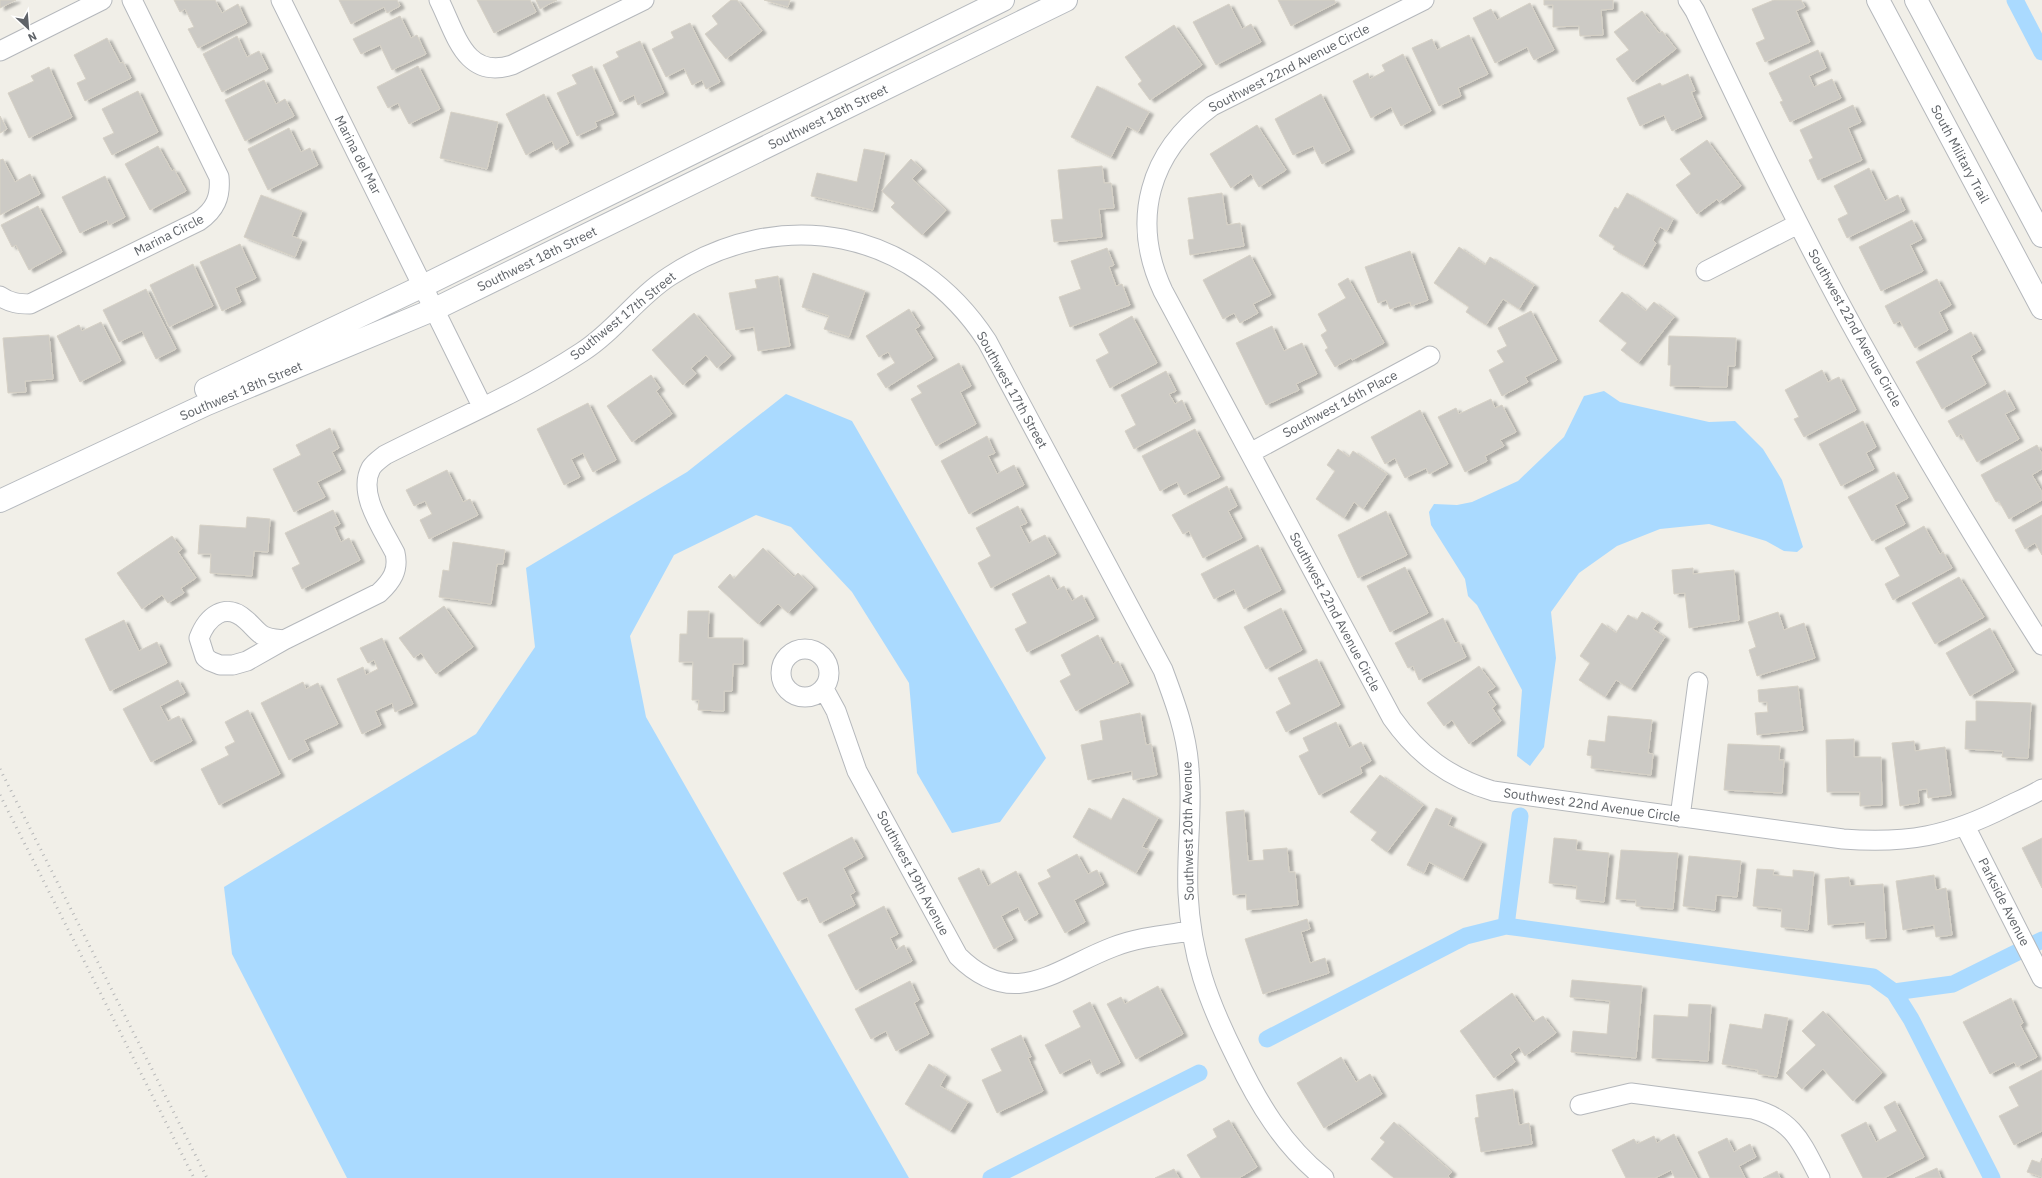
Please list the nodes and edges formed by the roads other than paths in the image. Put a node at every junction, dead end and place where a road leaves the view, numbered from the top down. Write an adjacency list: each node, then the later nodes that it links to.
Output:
1 (102, 0): 12 (street)
2 (132, 0): 17 (street, Marina Circle)
3 (281, 0): 16 (street, Marina del Mar)
4 (438, 0): 5 (street)
5 (644, 0)
6 (1003, 0): 16 (main road, Southwest 18th Street)
7 (1066, 0): 19 (main road, Southwest 18th Street)
8 (1424, 0): 23 (street, Southwest 22nd Avenue Circle)
9 (1688, 0): 13 (street, Southwest 22nd Avenue Circle)
10 (1878, 0): 18 (main road, South Military Trail)
11 (1916, 0): 14 (main road)
12 (0, 51)
13 (1798, 224): 15 (street); 27 (street, Southwest 22nd Avenue Circle)
14 (2042, 236)
15 (1706, 271)
16 (423, 286): 19 (street, Marina del Mar); 24 (main road, Southwest 18th Street)
17 (0, 296)
18 (2042, 308)
19 (435, 309): 21 (street); 25 (main road, Southwest 18th Street)
20 (1430, 356): 23 (street, Southwest 16th Place)
21 (482, 406): 22 (street, Southwest 17th Street); 26 (street, Southwest 17th Street)
22 (1047, 453): 33 (street, Southwest 20th Avenue)
23 (1250, 453): 31 (street, Southwest 22nd Avenue Circle)
24 (0, 487)
25 (0, 501)
26 (284, 640)
27 (2042, 645)
28 (1698, 682): 31 (street)
29 (824, 689): 33 (street, Southwest 19th Avenue)
30 (2042, 789): 32 (street, Southwest 22nd Avenue Circle)
31 (1680, 817): 32 (street, Southwest 22nd Avenue Circle)
32 (1965, 826): 34 (street, Parkside Avenue)
33 (1191, 931): 36 (street, Southwest 20th Avenue)
34 (2040, 973)
35 (1580, 1105): 37 (street)
36 (1313, 1175)
37 (1820, 1178)

